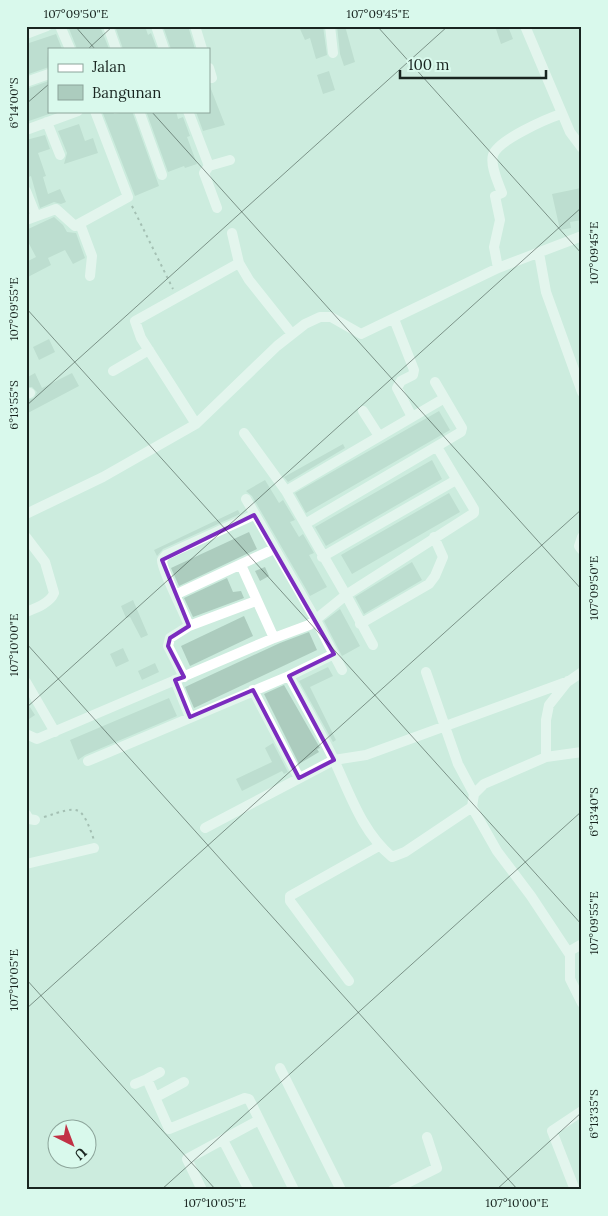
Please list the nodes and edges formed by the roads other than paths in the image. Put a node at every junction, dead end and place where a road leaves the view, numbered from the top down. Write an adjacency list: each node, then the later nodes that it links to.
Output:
1 (47, 26): 8 (street)
2 (60, 26): 9 (street)
3 (108, 26): 10 (street)
4 (156, 26): 11 (street)
5 (195, 26): 12 (street)
6 (330, 26): 13 (street)
7 (525, 26): 20 (street)
8 (26, 34)
9 (70, 48)
10 (116, 48)
11 (164, 48)
12 (202, 48)
13 (333, 53)
14 (48, 74): 15 (street)
15 (26, 82)
16 (75, 112): 21 (street)
17 (95, 112): 31 (street)
18 (139, 112): 27 (street)
19 (188, 112): 26 (street)
20 (561, 114): 23 (street); 36 (street)
21 (47, 122): 22 (street); 24 (street)
22 (26, 130)
23 (582, 148)
24 (60, 155)
25 (230, 160): 26 (street)
26 (209, 166): 29 (street)
27 (162, 175)
28 (26, 191): 30 (street)
29 (217, 208)
30 (31, 218): 31 (street)
31 (80, 224): 37 (street)
32 (232, 234): 35 (street)
33 (582, 236): 34 (street)
34 (539, 253): 36 (street); 43 (street)
35 (240, 263): 39 (street); 40 (street)
36 (498, 268): 38 (street)
37 (90, 276)
38 (394, 318): 39 (street); 46 (street)
39 (292, 334): 47 (street)
40 (149, 350): 41 (street); 47 (street)
41 (113, 371)
42 (434, 382): 44 (street)
43 (582, 392)
44 (443, 399): 46 (street); 50 (street)
45 (363, 411): 49 (street)
46 (412, 417): 49 (street)
47 (196, 424): 54 (street)
48 (244, 433): 52 (street)
49 (380, 436): 52 (street)
50 (437, 447): 51 (street); 56 (street)
51 (456, 480): 58 (street); 62 (street)
52 (286, 491): 56 (street)
53 (246, 500): 55 (street)
54 (26, 514)
55 (254, 515): 60 (street); 64 (street)
56 (305, 524): 62 (street)
57 (26, 537): 67 (street)
58 (434, 537): 65 (street); 69 (street)
59 (582, 537): 61 (street)
60 (274, 548): 63 (street); 68 (street)
61 (582, 550)
62 (322, 557): 65 (street)
63 (241, 564): 64 (street); 66 (street)
64 (177, 594): 70 (street)
65 (346, 595): 68 (street); 69 (street)
66 (256, 601): 70 (street); 71 (street)
67 (26, 612)
68 (316, 620): 71 (street); 73 (street)
69 (360, 624): 72 (street)
70 (189, 626): 78 (street)
71 (274, 638): 78 (street)
72 (374, 645)
73 (334, 654): 74 (street); 77 (street)
74 (342, 670)
75 (426, 672): 83 (street)
76 (582, 672): 79 (street)
77 (289, 676): 81 (street); 88 (street)
78 (180, 678): 82 (street); 84 (street)
79 (569, 681): 83 (street); 87 (street)
80 (26, 682): 84 (street)
81 (253, 690): 82 (street); 90 (street)
82 (190, 718): 89 (street)
83 (445, 727): 88 (street); 91 (street)
84 (55, 732): 85 (street)
85 (26, 734)
86 (582, 752): 87 (street)
87 (546, 757): 91 (street)
88 (334, 760): 90 (street); 94 (street)
89 (88, 761)
90 (299, 778): 93 (street)
91 (474, 794): 92 (street)
92 (472, 807): 94 (street); 98 (street)
93 (205, 828)
94 (379, 846): 99 (street)
95 (94, 848): 96 (street)
96 (26, 864)
97 (582, 944): 98 (street)
98 (568, 952): 100 (street)
99 (349, 981)
100 (580, 995)
101 (280, 1068): 115 (street)
102 (160, 1072): 103 (street)
103 (147, 1079): 105 (street); 106 (street)
104 (184, 1082): 106 (street)
105 (135, 1084)
106 (156, 1097): 108 (street)
107 (582, 1111): 117 (street)
108 (259, 1120): 110 (street); 114 (street)
109 (426, 1137): 116 (street)
110 (223, 1140): 112 (street); 113 (street)
111 (582, 1187): 117 (street)
112 (202, 1190)
113 (249, 1190)
114 (294, 1190)
115 (341, 1190)
116 (393, 1190)
117 (576, 1190)

